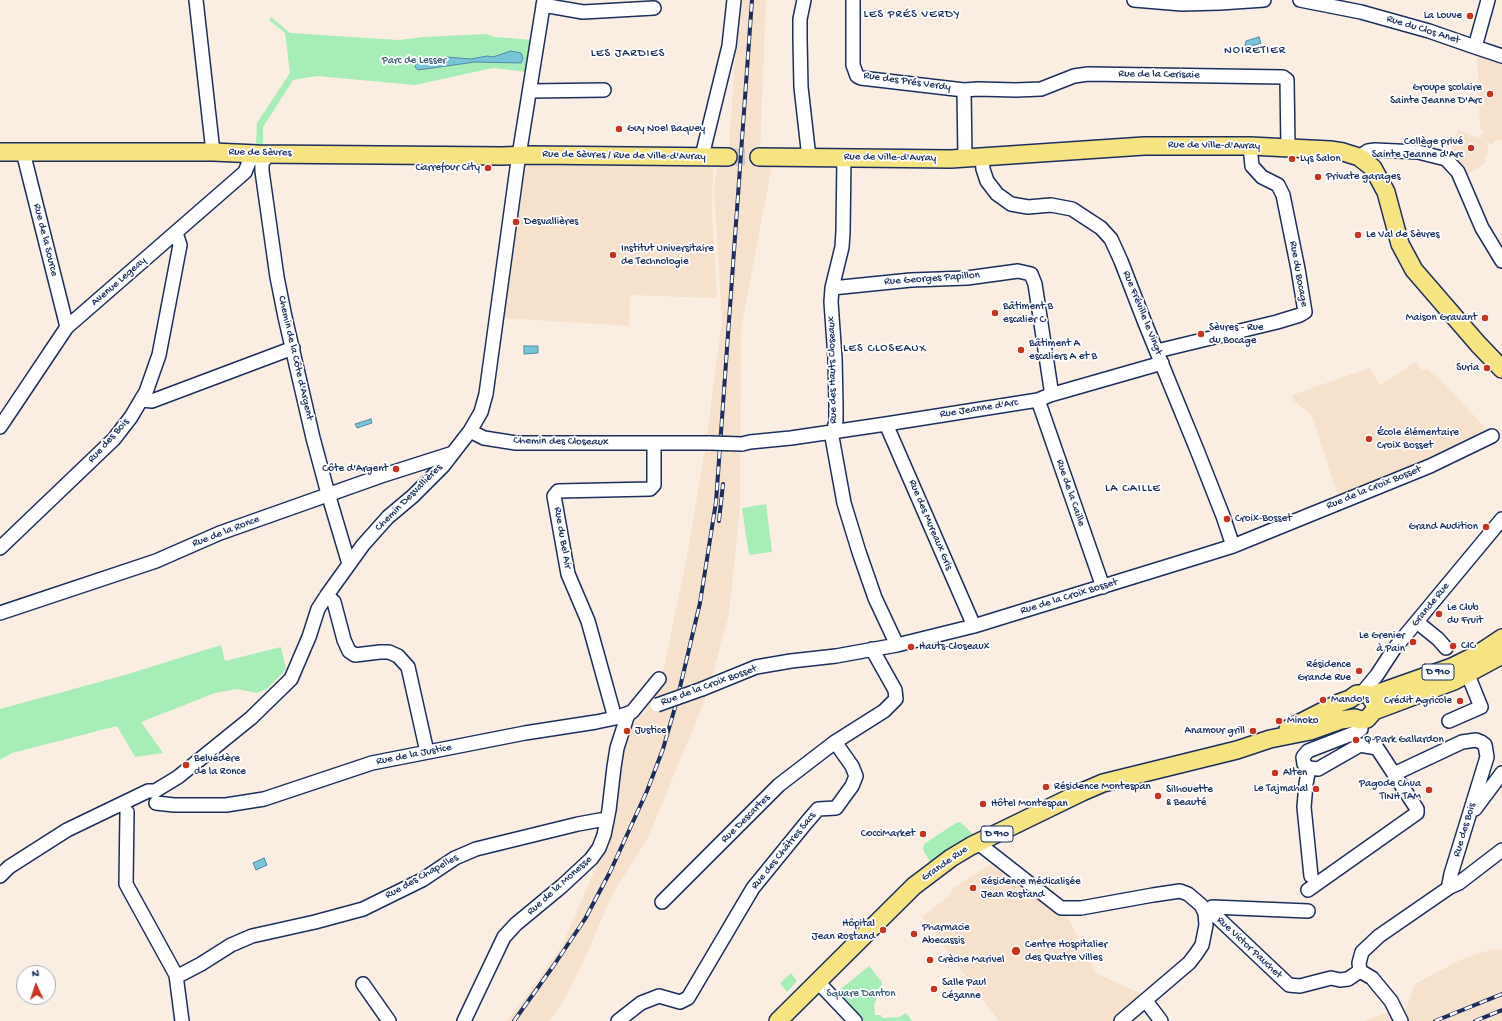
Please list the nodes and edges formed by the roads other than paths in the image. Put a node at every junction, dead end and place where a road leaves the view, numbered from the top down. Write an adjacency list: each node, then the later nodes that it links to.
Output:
1 (196, 0): 21 (street)
2 (734, 0): 24 (street)
3 (804, 0): 29 (street)
4 (853, 0): 15 (street, Rue des Prés Verdy)
5 (1134, 0): 6 (street)
6 (1264, 0)
7 (1300, 0): 11 (street, Rue du Clos Anet)
8 (1488, 0): 11 (street)
9 (544, 2): 10 (street); 13 (street, Chemin Desvallières)
10 (654, 8)
11 (1475, 47): 12 (street, Rue du Clos Anet)
12 (1502, 56)
13 (530, 90): 14 (street); 23 (street, Chemin Desvallières)
14 (604, 90)
15 (964, 90): 17 (street, Rue de la Cerisaie); 31 (street, Rue des Prés Verdy)
16 (1250, 146): 17 (main road, Rue de Ville-d'Avray); 27 (main road, Rue de Ville-d'Avray); 39 (street, Rue du Bocage)
17 (1288, 148): 28 (main road, Rue de Ville-d'Avray)
18 (1385, 150): 28 (street); 32 (street); 34 (street)
19 (0, 152): 20 (main road, Rue de Sèvres)
20 (23, 152): 21 (main road, Rue de Sèvres); 37 (street, Rue de la Source)
21 (213, 152): 22 (main road, Rue de Sèvres)
22 (258, 154): 23 (main road, Rue de Sèvres); 33 (street, Avenue Legeay); 38 (street, Chemin de la Côte d'Argent)
23 (519, 155): 24 (main road, Rue de Sèvres / Rue de Ville-d'Avray); 46 (street, Chemin Desvallières)
24 (702, 156): 25 (main road, Rue de Sèvres / Rue de Ville-d'Avray)
25 (728, 157)
26 (759, 157): 29 (main road, Rue de Ville-d'Avray)
27 (982, 157): 31 (main road, Rue de Ville-d'Avray); 39 (street, Rue Fréville le Vingt)
28 (1359, 157): 32 (main road, Rue de Ville-d'Avray)
29 (809, 158): 30 (main road, Rue de Ville-d'Avray)
30 (844, 158): 31 (main road, Rue de Ville-d'Avray); 36 (street, Rue des Hauts Closeaux)
31 (965, 158)
32 (1374, 170): 41 (main road, Rue de Ville-d'Avray)
33 (176, 233): 37 (street, Avenue Legeay); 43 (street, Rue des Bois)
34 (1502, 261)
35 (1031, 274): 36 (street, Rue Georges Papillon); 42 (street, Rue de la Caille)
36 (832, 288): 47 (street, Rue des Hauts Closeaux)
37 (67, 327): 45 (street, Avenue Legeay)
38 (293, 348): 43 (street); 52 (street, Chemin de la Côte d'Argent)
39 (1157, 351): 40 (street, Rue Fréville le Vingt)
40 (1162, 363): 42 (street, Rue Jeanne d'Arc); 54 (street, Rue Fréville le Vingt)
41 (1502, 369)
42 (1044, 398): 44 (street, Rue Jeanne d'Arc); 57 (street, Rue de la Caille)
43 (141, 400): 55 (street, Rue des Bois)
44 (886, 424): 47 (street, Rue Jeanne d'Arc); 61 (street, Rue des Mureaux Gris)
45 (0, 427)
46 (470, 431): 49 (street, Chemin des Closeaux); 51 (street, Chemin Desvallières)
47 (834, 432): 50 (street, Rue Jeanne d'Arc, bridge); 63 (street, Rue des Hauts Closeaux)
48 (1492, 436): 54 (street, Rue de la Croix Bosset)
49 (654, 443): 50 (street, Chemin des Closeaux); 71 (street, Rue du Bel Air)
50 (710, 443)
51 (454, 453): 52 (street, Rue de la Ronce); 56 (street, Chemin Desvallières)
52 (328, 496): 56 (street, Chemin de la Côte d'Argent); 59 (street, Rue de la Ronce)
53 (1502, 519): 60 (street, Grande Rue)
54 (1233, 546): 57 (street, Rue de la Croix Bosset)
55 (0, 548)
56 (349, 564): 58 (street, Chemin Desvallières)
57 (1103, 586): 61 (street, Rue de la Croix Bosset)
58 (327, 595): 74 (street); 78 (street, Chemin Desvallières)
59 (0, 613)
60 (1417, 622): 64 (street); 69 (street, Grande Rue)
61 (974, 626): 63 (street, Rue de la Croix Bosset)
62 (1502, 638): 69 (main road, D 910)
63 (897, 645): 65 (street, Rue de la Croix Bosset)
64 (1446, 648)
65 (872, 649): 70 (street, Rue de la Croix Bosset, bridge); 73 (street)
66 (1502, 655): 67 (main road, D 910)
67 (1467, 672): 69 (main road, D 910); 72 (street)
68 (659, 679): 70 (street)
69 (1362, 706): 75 (street); 82 (main road, Grande Rue / D 910)
70 (630, 713): 71 (street, Rue de la Justice); 81 (street, Rue de la Monesse)
71 (614, 718): 74 (street, Rue de la Justice)
72 (1449, 721)
73 (835, 742): 88 (street, Rue Descartes); 99 (street, Rue des Châtres Sacs)
74 (426, 752): 78 (street, Rue de la Justice)
75 (1309, 768): 77 (street); 85 (street)
76 (1502, 773): 80 (street)
77 (1394, 774): 80 (street, Rue des Bois); 87 (street)
78 (150, 797): 79 (street)
79 (122, 809): 84 (street); 92 (street)
80 (1469, 819): 86 (street, Rue des Bois)
81 (607, 821): 92 (street, Rue des Chapelles); 98 (street, Rue de la Monesse)
82 (978, 843): 90 (street, Rue Victor Pauchet); 93 (main road, Grande Rue / D 910)
83 (1502, 850): 86 (street)
84 (0, 876)
85 (1311, 876)
86 (1450, 887): 91 (street)
87 (1308, 890)
88 (662, 902)
89 (1308, 911): 90 (street)
90 (1205, 912): 91 (street, Rue Victor Pauchet); 95 (street)
91 (1360, 971): 104 (street)
92 (176, 974): 96 (street)
93 (818, 982): 100 (main road, Grande Rue / D 910); 101 (street)
94 (364, 984): 97 (street)
95 (1146, 1001): 102 (street); 103 (street)
96 (182, 1021)
97 (389, 1021)
98 (464, 1021)
99 (618, 1021)
100 (778, 1021)
101 (855, 1021)
102 (1121, 1021)
103 (1161, 1021)
104 (1401, 1021)

